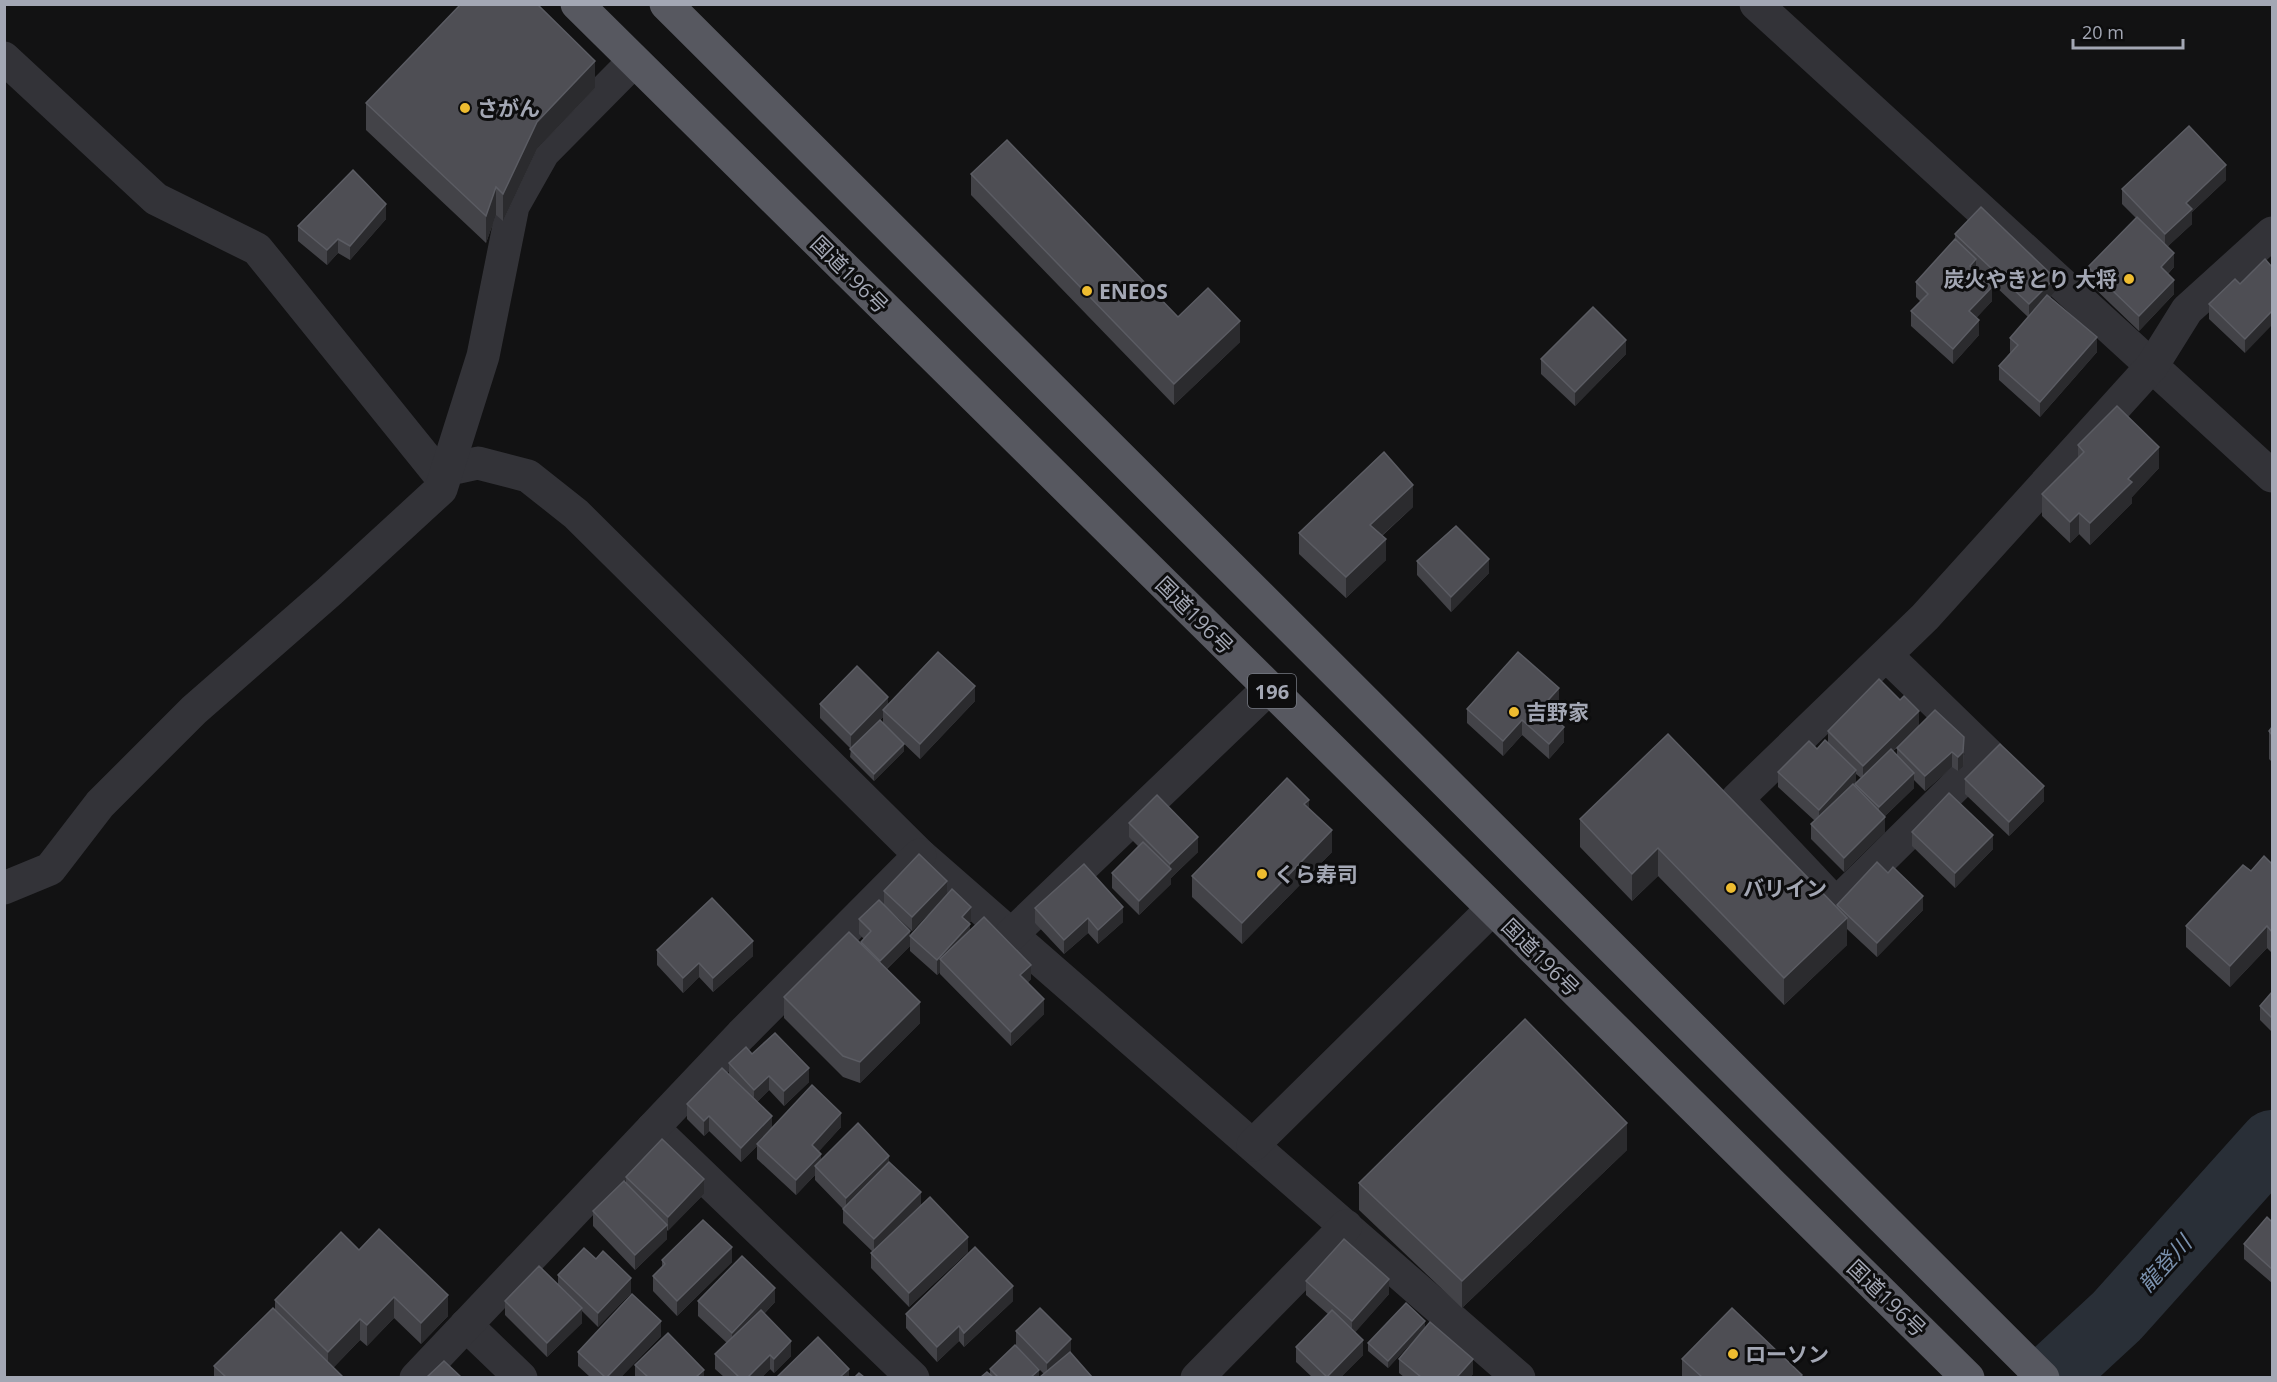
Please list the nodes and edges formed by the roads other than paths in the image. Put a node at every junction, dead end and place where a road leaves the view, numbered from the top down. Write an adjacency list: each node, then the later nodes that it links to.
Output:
1 (577, 4): 5 (highway, 国道196号 / 196)
2 (666, 4): 20 (highway, 196)
3 (1756, 4): 7 (street)
4 (4, 58): 8 (street)
5 (634, 61): 8 (street); 11 (highway, 国道196号 / 196)
6 (2272, 233): 7 (street)
7 (2152, 366): 9 (street); 10 (street)
8 (447, 470): 12 (street); 13 (street)
9 (2272, 476)
10 (1886, 655): 10 (street)
11 (1269, 688): 14 (highway, 国道196号 / 196); 15 (street)
12 (920, 855): 15 (street); 16 (street)
13 (4, 888)
14 (1492, 909): 17 (street); 26 (highway, 国道196号 / 196)
15 (1011, 935): 17 (street)
16 (652, 1128): 19 (street); 23 (street)
17 (1253, 1145): 18 (street)
18 (1346, 1226): 24 (street); 25 (street)
19 (466, 1325): 21 (street); 22 (street)
20 (2032, 1366)
21 (416, 1377)
22 (520, 1377)
23 (913, 1377)
24 (1197, 1377)
25 (1519, 1377)
26 (1968, 1377)

